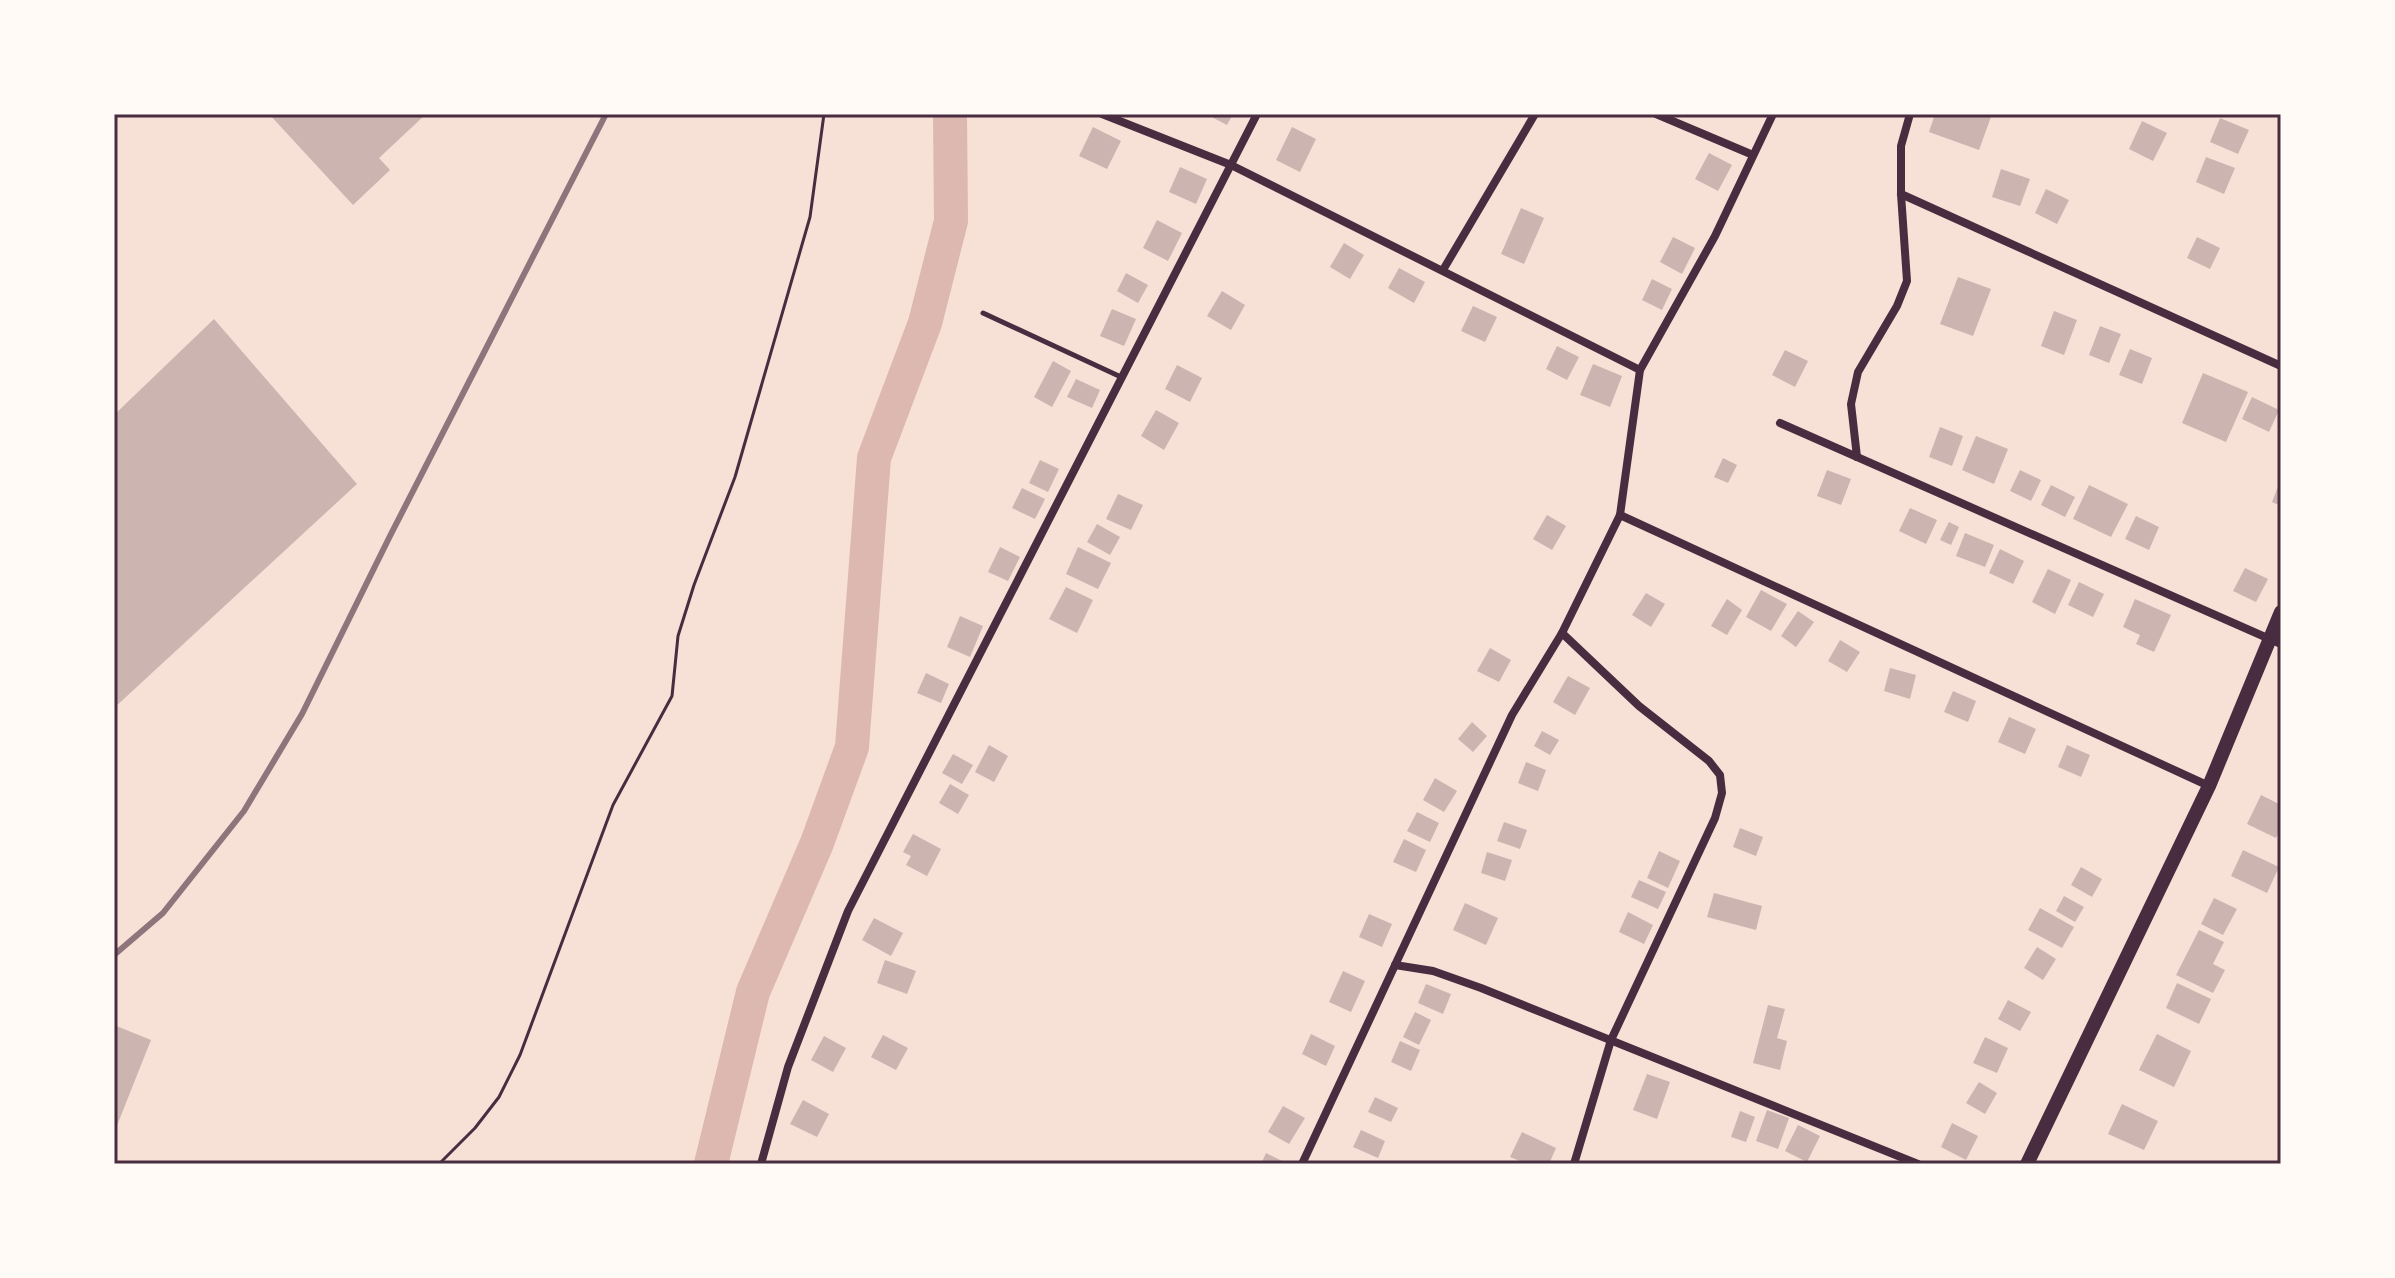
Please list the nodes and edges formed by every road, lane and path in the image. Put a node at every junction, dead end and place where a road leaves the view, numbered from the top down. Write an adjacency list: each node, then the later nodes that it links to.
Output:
1 (824, 114): 25 (path)
2 (1102, 114): 9 (street)
3 (1257, 114): 9 (street)
4 (1535, 114): 11 (street)
5 (1656, 114): 8 (street)
6 (1773, 114): 8 (street)
7 (1910, 114): 10 (street)
8 (1753, 155): 14 (street)
9 (1231, 165): 11 (street); 15 (street)
10 (1901, 194): 13 (street); 17 (street)
11 (1443, 270): 14 (street)
12 (983, 313): 15 (lane)
13 (2281, 366)
14 (1640, 370): 18 (street)
15 (1122, 377): 26 (street)
16 (1780, 423): 17 (street)
17 (1857, 457): 21 (street)
18 (1620, 515): 20 (street); 22 (street)
19 (2281, 612): 21 (main road)
20 (1562, 633): 23 (street); 24 (street)
21 (2275, 641): 22 (main road)
22 (2209, 786): 30 (main road)
23 (1395, 965): 24 (street); 27 (street)
24 (1611, 1040): 28 (street); 29 (street)
25 (439, 1164)
26 (761, 1164)
27 (1302, 1164)
28 (1574, 1164)
29 (1918, 1164)
30 (2027, 1164)

